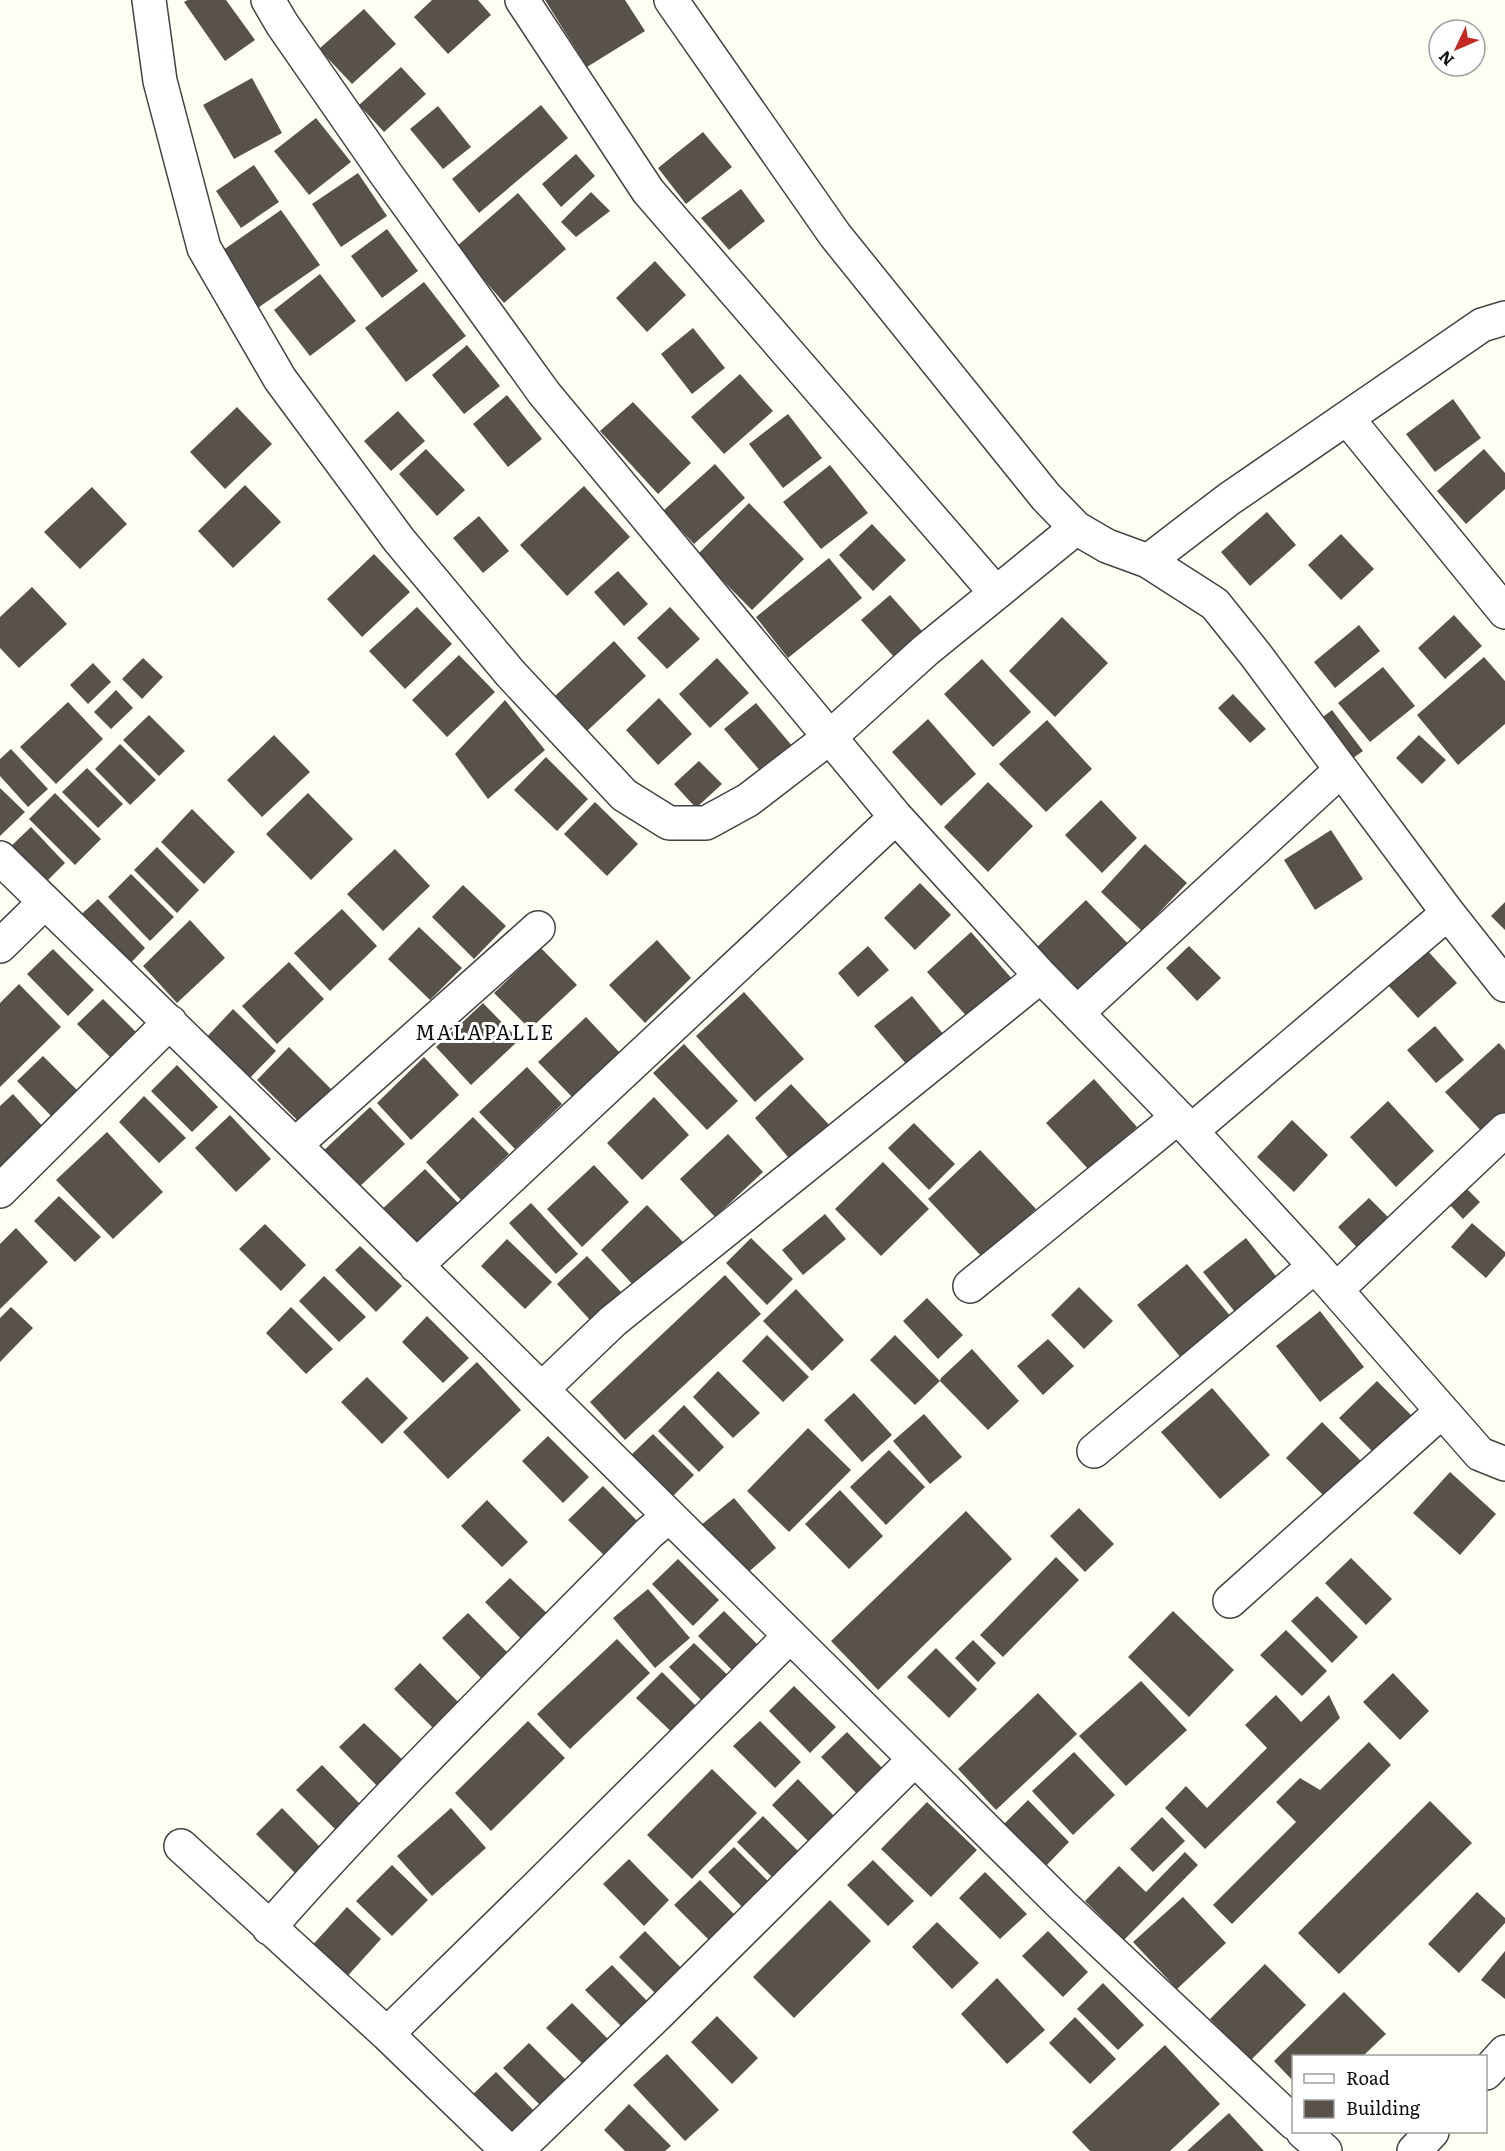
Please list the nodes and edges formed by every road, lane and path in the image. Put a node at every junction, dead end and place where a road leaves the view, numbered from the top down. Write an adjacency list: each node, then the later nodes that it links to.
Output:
1 (148, 0): 11 (street)
2 (268, 0): 11 (street)
3 (522, 0): 9 (street)
4 (671, 0): 7 (street)
5 (1505, 318): 6 (street)
6 (1347, 418): 8 (street); 10 (street)
7 (1076, 528): 8 (street); 9 (street)
8 (1148, 561): 12 (street)
9 (996, 593): 11 (street)
10 (1505, 612)
11 (830, 737): 13 (street)
12 (1341, 770): 16 (street); 21 (street)
13 (896, 817): 19 (street); 27 (street)
14 (0, 858): 15 (street)
15 (45, 902): 18 (street); 22 (street)
16 (1448, 913): 20 (street); 23 (street)
17 (538, 928): 25 (street)
18 (0, 946)
19 (1041, 976): 21 (street); 30 (street)
20 (1505, 985)
21 (1077, 1013): 23 (street)
22 (170, 1022): 25 (street); 26 (street)
23 (1185, 1124): 28 (street); 29 (street)
24 (1505, 1130): 28 (street)
25 (295, 1145): 27 (street)
26 (0, 1191)
27 (416, 1266): 30 (street)
28 (1325, 1278): 31 (street); 32 (street)
29 (970, 1286)
30 (542, 1389): 34 (street)
31 (1442, 1410): 33 (street); 35 (street)
32 (1094, 1451)
33 (1505, 1464)
34 (669, 1516): 36 (street); 39 (street)
35 (1230, 1601)
36 (790, 1636): 37 (street); 40 (street)
37 (915, 1759): 43 (street); 47 (street)
38 (181, 1846): 39 (street)
39 (269, 1928): 40 (street)
40 (387, 2034): 46 (street)
41 (1505, 2052): 42 (street)
42 (1487, 2071)
43 (1292, 2122)
44 (1304, 2133): 48 (street)
45 (1431, 2133): 49 (street)
46 (508, 2151)
47 (516, 2151)
48 (1324, 2151)
49 (1414, 2151)

